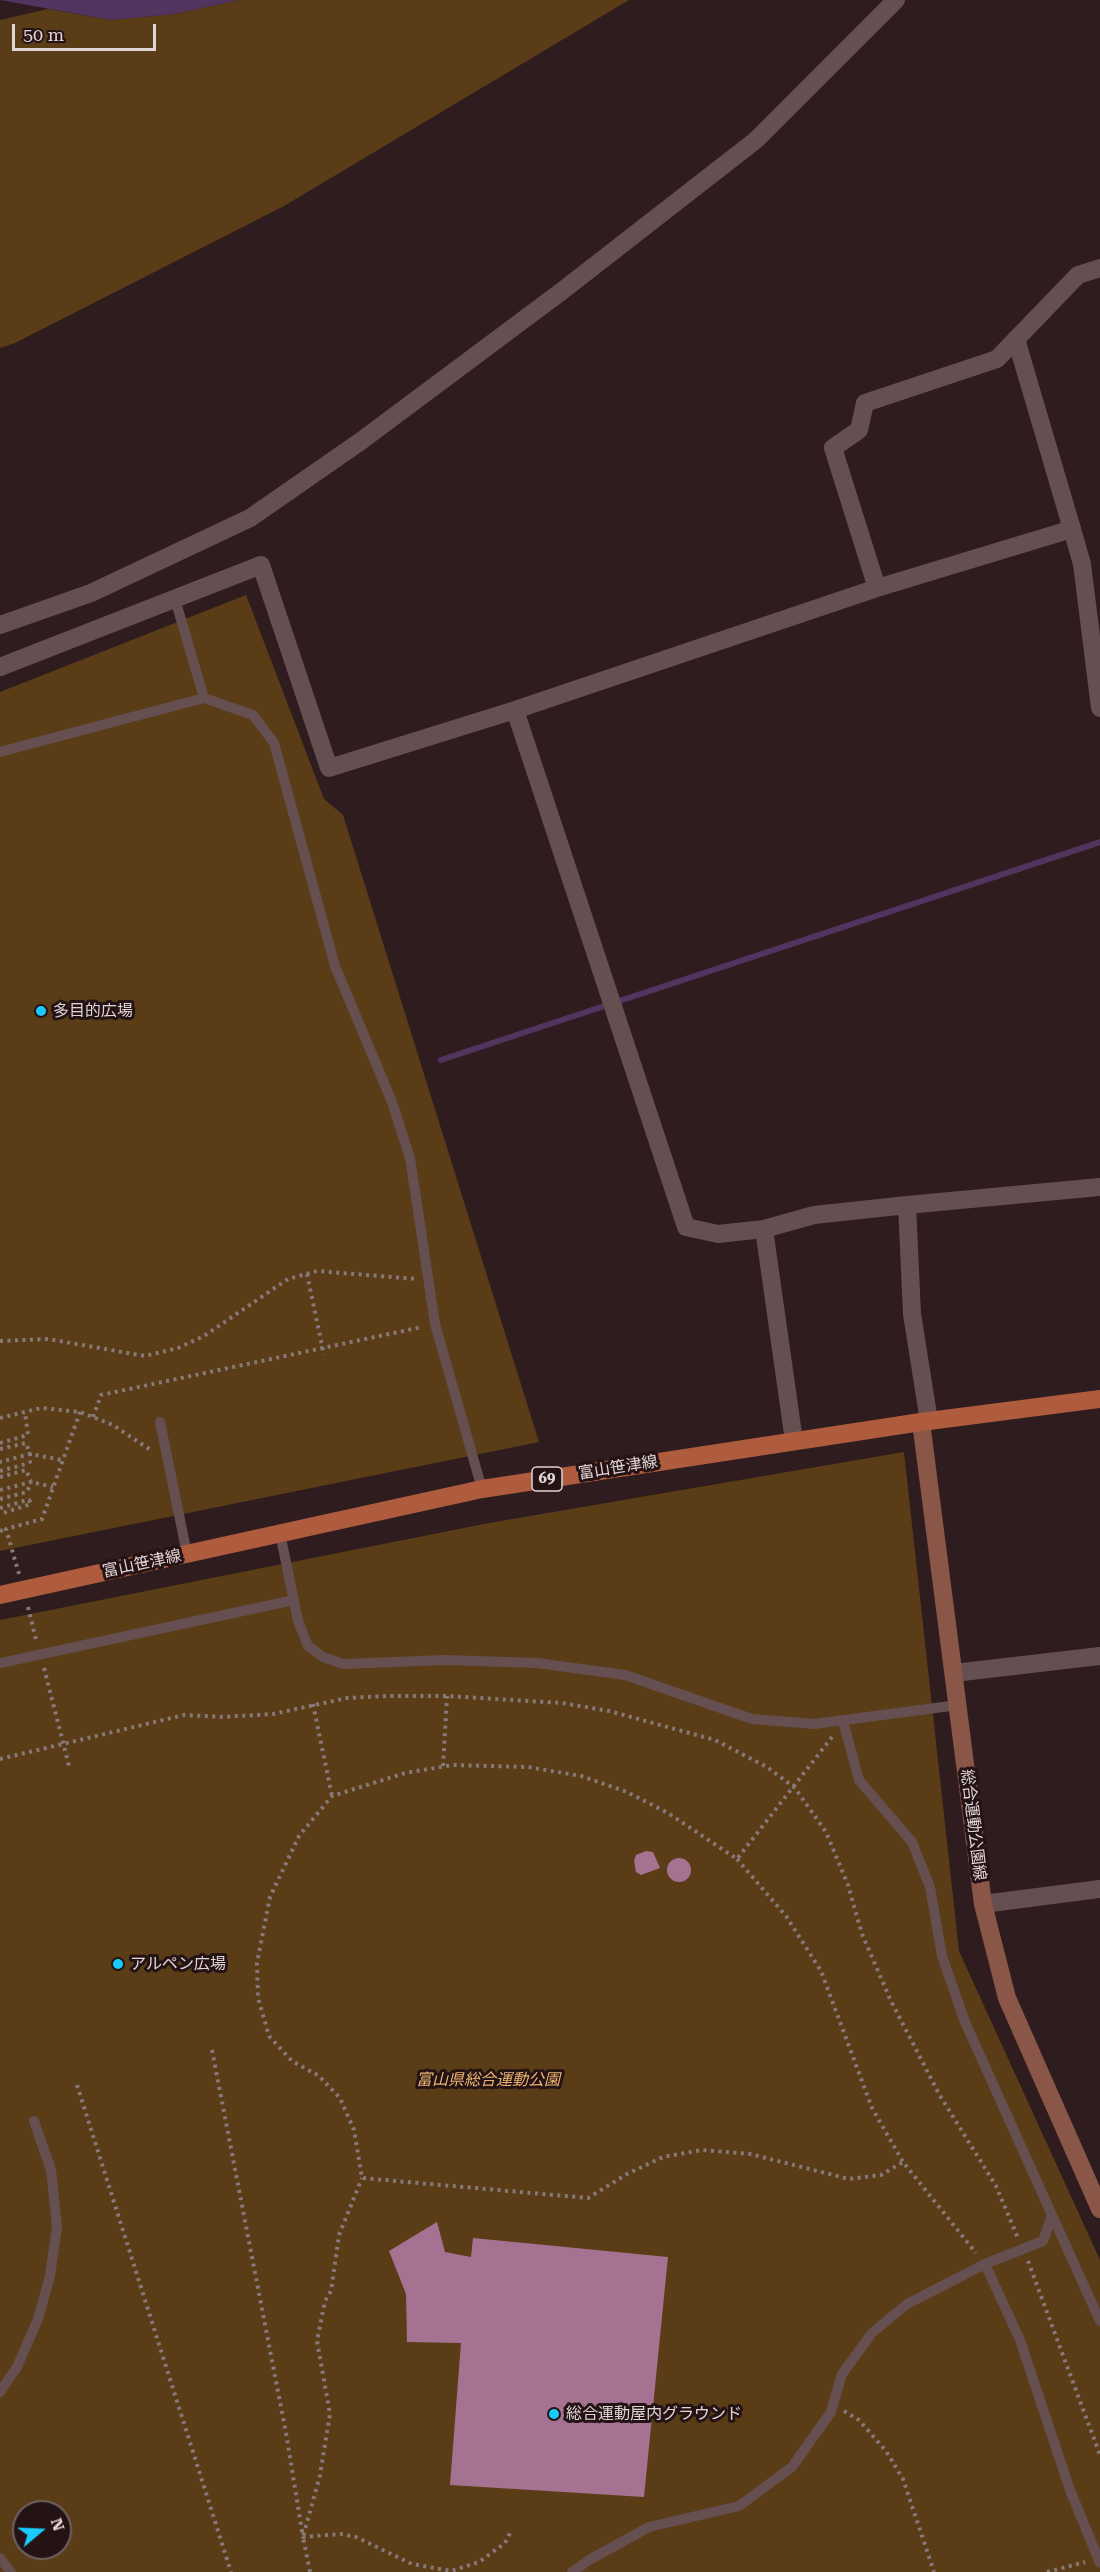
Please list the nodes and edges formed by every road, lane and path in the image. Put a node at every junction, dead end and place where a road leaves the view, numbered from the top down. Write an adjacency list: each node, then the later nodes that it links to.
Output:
1 (896, 0): 8 (street)
2 (1100, 268): 3 (street)
3 (1016, 339): 4 (street); 6 (street)
4 (1072, 530): 5 (street); 6 (street)
5 (1091, 564): 11 (street)
6 (877, 588): 12 (street)
7 (175, 599): 9 (street); 10 (lane); 12 (street)
8 (0, 625)
9 (0, 667)
10 (204, 698): 13 (lane); 18 (lane)
11 (1100, 708)
12 (515, 710): 16 (street)
13 (0, 752)
14 (1100, 1186): 15 (street)
15 (907, 1205): 16 (street); 28 (street)
16 (764, 1229): 30 (street)
17 (307, 1274): 18 (path); 20 (path); 21 (path)
18 (426, 1280): 19 (lane)
19 (435, 1324): 21 (path); 41 (lane)
20 (0, 1341)
21 (322, 1348): 22 (path); 26 (path)
22 (324, 1355)
23 (1100, 1399): 28 (main road, 富山笹津線 / 69)
24 (25, 1412): 25 (path); 27 (path); 31 (path)
25 (80, 1413): 26 (path); 34 (path)
26 (93, 1417): 36 (path)
27 (0, 1418)
28 (925, 1421): 30 (main road, 富山笹津線 / 69); 55 (main road, 総合運動公園線)
29 (160, 1422): 36 (lane)
30 (794, 1441): 41 (main road, 富山笹津線 / 69)
31 (0, 1443)
32 (0, 1449): 33 (path)
33 (30, 1454): 34 (path); 35 (path); 37 (path)
34 (62, 1460): 40 (path)
35 (0, 1462)
36 (168, 1462): 50 (lane)
37 (0, 1471)
38 (0, 1478): 39 (path)
39 (31, 1482): 40 (path); 42 (path); 43 (path)
40 (53, 1487): 46 (path)
41 (482, 1489): 48 (main road, 富山笹津線 / 69)
42 (0, 1490)
43 (0, 1499)
44 (0, 1508): 45 (path)
45 (0, 1514)
46 (6, 1529): 47 (path); 49 (path)
47 (0, 1531)
48 (280, 1533): 50 (main road, 富山笹津線 / 69); 52 (lane)
49 (12, 1547)
50 (187, 1554): 51 (main road, 富山笹津線 / 69)
51 (0, 1595)
52 (294, 1600): 54 (lane); 59 (lane)
53 (1100, 1656): 55 (street)
54 (0, 1663)
55 (954, 1673): 58 (main road, 総合運動公園線)
56 (447, 1696): 57 (path); 62 (path); 63 (path)
57 (313, 1704): 61 (path); 64 (path)
58 (958, 1705): 59 (lane); 67 (main road, 総合運動公園線)
59 (843, 1721): 74 (lane)
60 (832, 1737): 63 (path)
61 (0, 1759)
62 (443, 1766): 64 (path); 65 (path)
63 (795, 1788): 65 (path); 75 (path)
64 (332, 1796): 72 (path)
65 (737, 1859): 71 (path)
66 (1100, 1889): 67 (street)
67 (983, 1904): 73 (main road, 総合運動公園線)
68 (212, 2050): 82 (path)
69 (77, 2085): 86 (path)
70 (34, 2121): 78 (lane)
71 (903, 2162): 72 (path); 76 (path)
72 (362, 2178): 82 (path)
73 (1100, 2210)
74 (1052, 2216): 75 (lane); 77 (lane)
75 (1023, 2248): 76 (lane); 80 (path)
76 (985, 2264): 79 (lane); 84 (lane)
77 (1100, 2321)
78 (0, 2392)
79 (833, 2404): 88 (lane); 89 (path)
80 (1100, 2455)
81 (510, 2533): 82 (path)
82 (303, 2537): 87 (path)
83 (0, 2558): 85 (lane)
84 (1099, 2561): 90 (path)
85 (10, 2572)
86 (231, 2572)
87 (310, 2572)
88 (572, 2572)
89 (934, 2572)
90 (1047, 2572)

